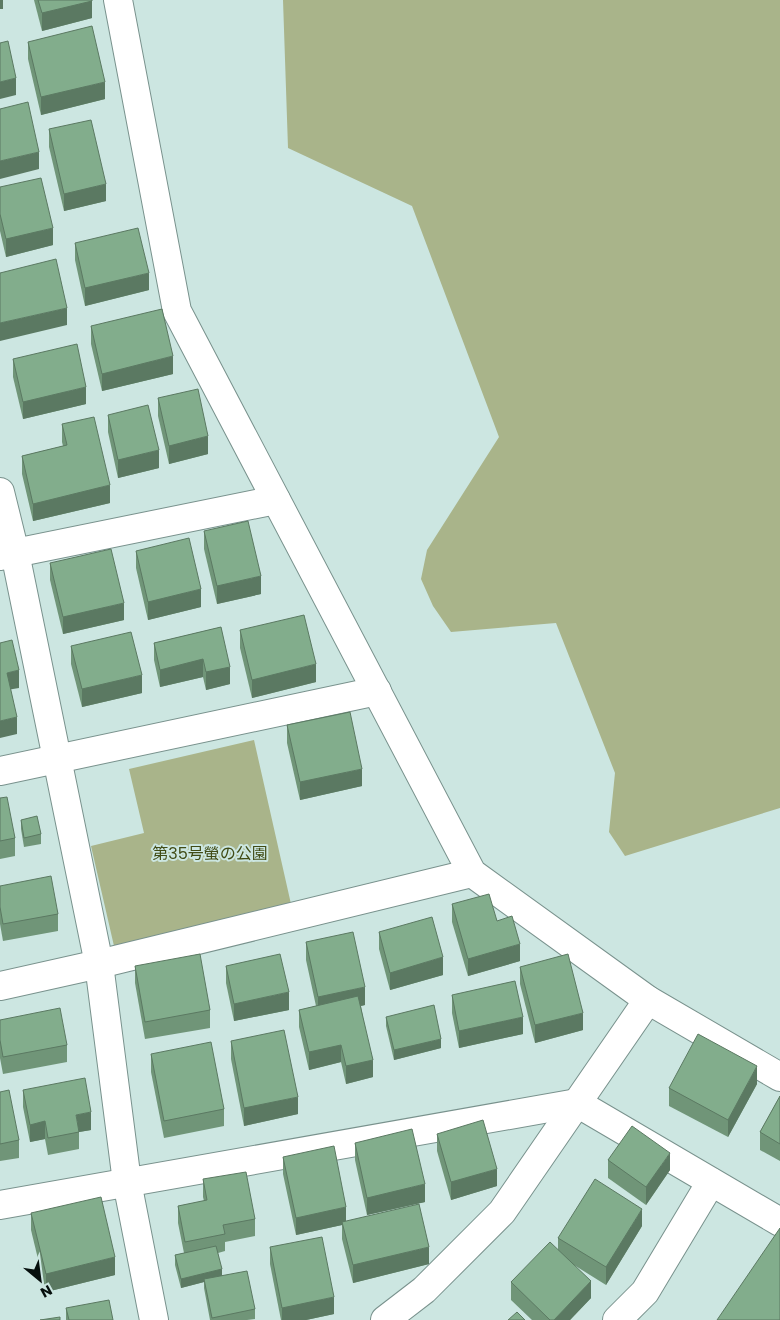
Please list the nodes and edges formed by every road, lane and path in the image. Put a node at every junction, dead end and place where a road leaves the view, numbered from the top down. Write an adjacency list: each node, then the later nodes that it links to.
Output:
1 (118, 0): 3 (street)
2 (0, 492): 4 (street)
3 (276, 500): 4 (street); 5 (street)
4 (8, 555): 6 (street)
5 (377, 691): 6 (street); 8 (street)
6 (57, 759): 7 (street); 9 (street)
7 (0, 771)
8 (472, 874): 9 (street); 11 (street)
9 (99, 964): 10 (street); 14 (street)
10 (0, 986)
11 (648, 1000): 12 (street); 13 (street)
12 (780, 1077)
13 (577, 1103): 14 (street); 15 (street); 19 (street)
14 (127, 1182): 16 (street); 18 (street)
15 (711, 1182): 17 (street); 20 (street)
16 (0, 1205)
17 (780, 1222)
18 (154, 1320)
19 (385, 1320)
20 (617, 1320)

